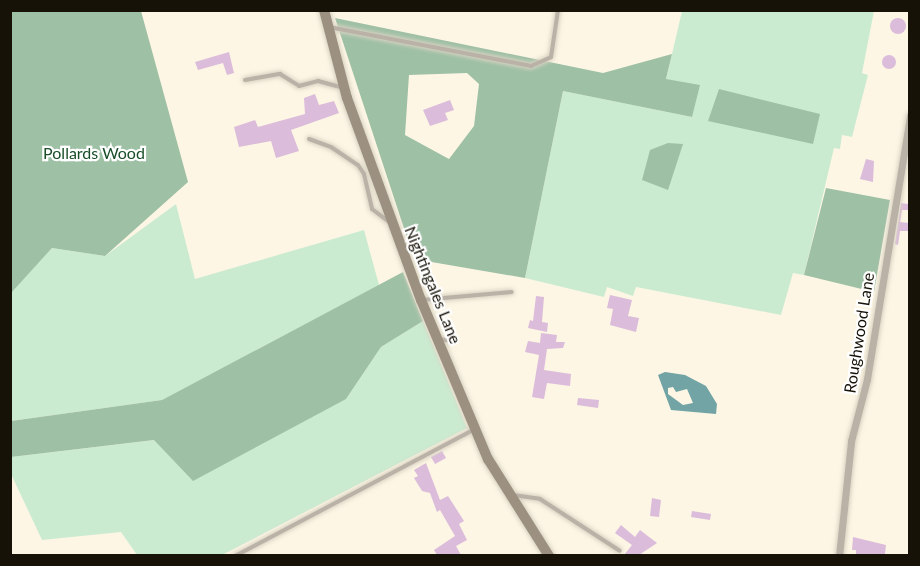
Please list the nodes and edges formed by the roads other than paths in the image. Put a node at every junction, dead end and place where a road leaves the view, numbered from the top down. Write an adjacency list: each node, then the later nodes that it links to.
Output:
1 (324, 10): 3 (main road, Nightingales Lane)
2 (558, 10): 3 (lane)
3 (329, 27): 5 (main road, Nightingales Lane)
4 (245, 80): 5 (lane)
5 (344, 88): 8 (main road, Nightingales Lane)
6 (909, 115): 18 (street, Roughwood Lane)
7 (309, 139): 8 (lane)
8 (392, 224): 10 (main road, Nightingales Lane)
9 (512, 292): 10 (lane)
10 (421, 300): 11 (main road, Nightingales Lane)
11 (439, 339): 12 (lane); 13 (main road, Nightingales Lane)
12 (451, 341)
13 (475, 429): 14 (main road, Nightingales Lane); 16 (lane)
14 (509, 495): 15 (lane); 17 (main road, Nightingales Lane)
15 (620, 551)
16 (235, 555)
17 (549, 555)
18 (838, 555)

